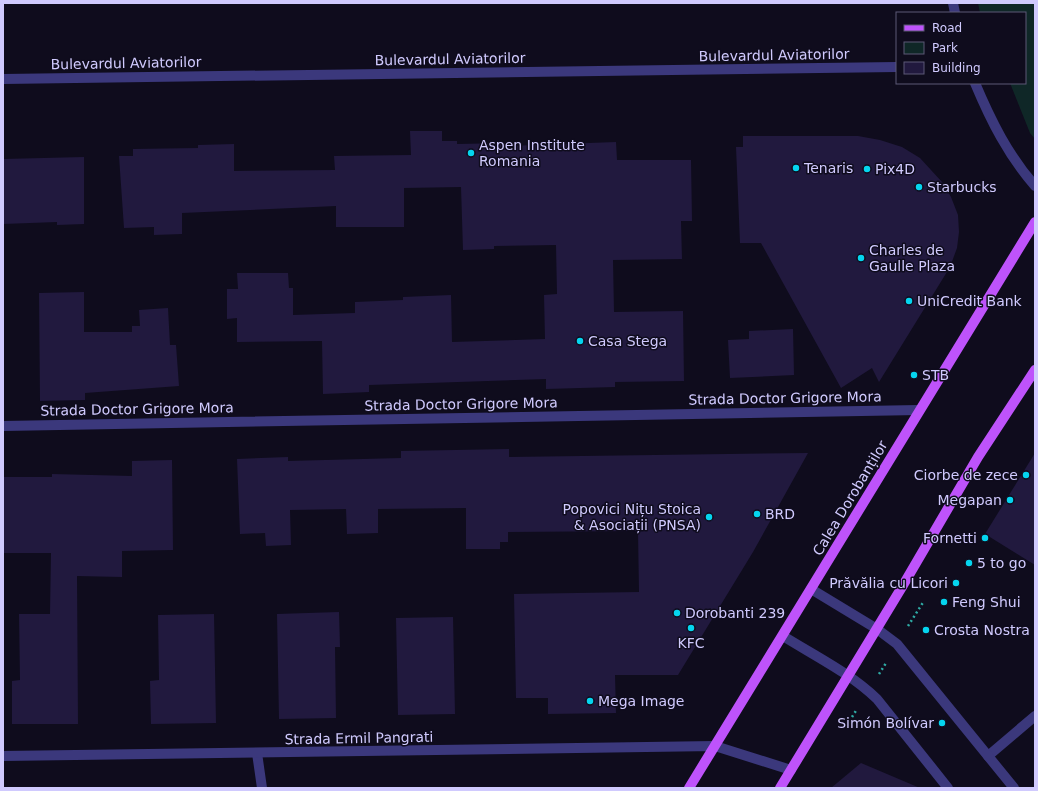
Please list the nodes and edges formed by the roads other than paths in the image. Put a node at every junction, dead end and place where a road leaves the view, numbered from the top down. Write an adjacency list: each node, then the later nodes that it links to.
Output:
1 (896, 67): 2 (street, Bulevardul Aviatorilor)
2 (3, 79)
3 (975, 84): 4 (street)
4 (1035, 186)
5 (1035, 222): 7 (main road, Calea Dorobanților)
6 (1035, 370): 10 (main road)
7 (919, 410): 8 (street, Strada Doctor Grigore Mora); 9 (main road, Calea Dorobanților)
8 (3, 426)
9 (812, 589): 10 (street); 11 (main road, Calea Dorobanților)
10 (877, 629): 12 (main road); 17 (street)
11 (783, 636): 12 (street); 14 (main road, Calea Dorobanților)
12 (849, 677): 18 (main road); 22 (street)
13 (1035, 716): 17 (street)
14 (715, 746): 15 (street, Strada Ermil Pangrati); 18 (street, Strada Ermil Pangrati); 20 (main road, Calea Dorobanților)
15 (257, 753): 16 (street, Strada Ermil Pangrati); 19 (street)
16 (3, 756)
17 (988, 756): 23 (street)
18 (791, 770): 21 (main road)
19 (262, 788)
20 (689, 788)
21 (780, 788)
22 (948, 788)
23 (1014, 788)

